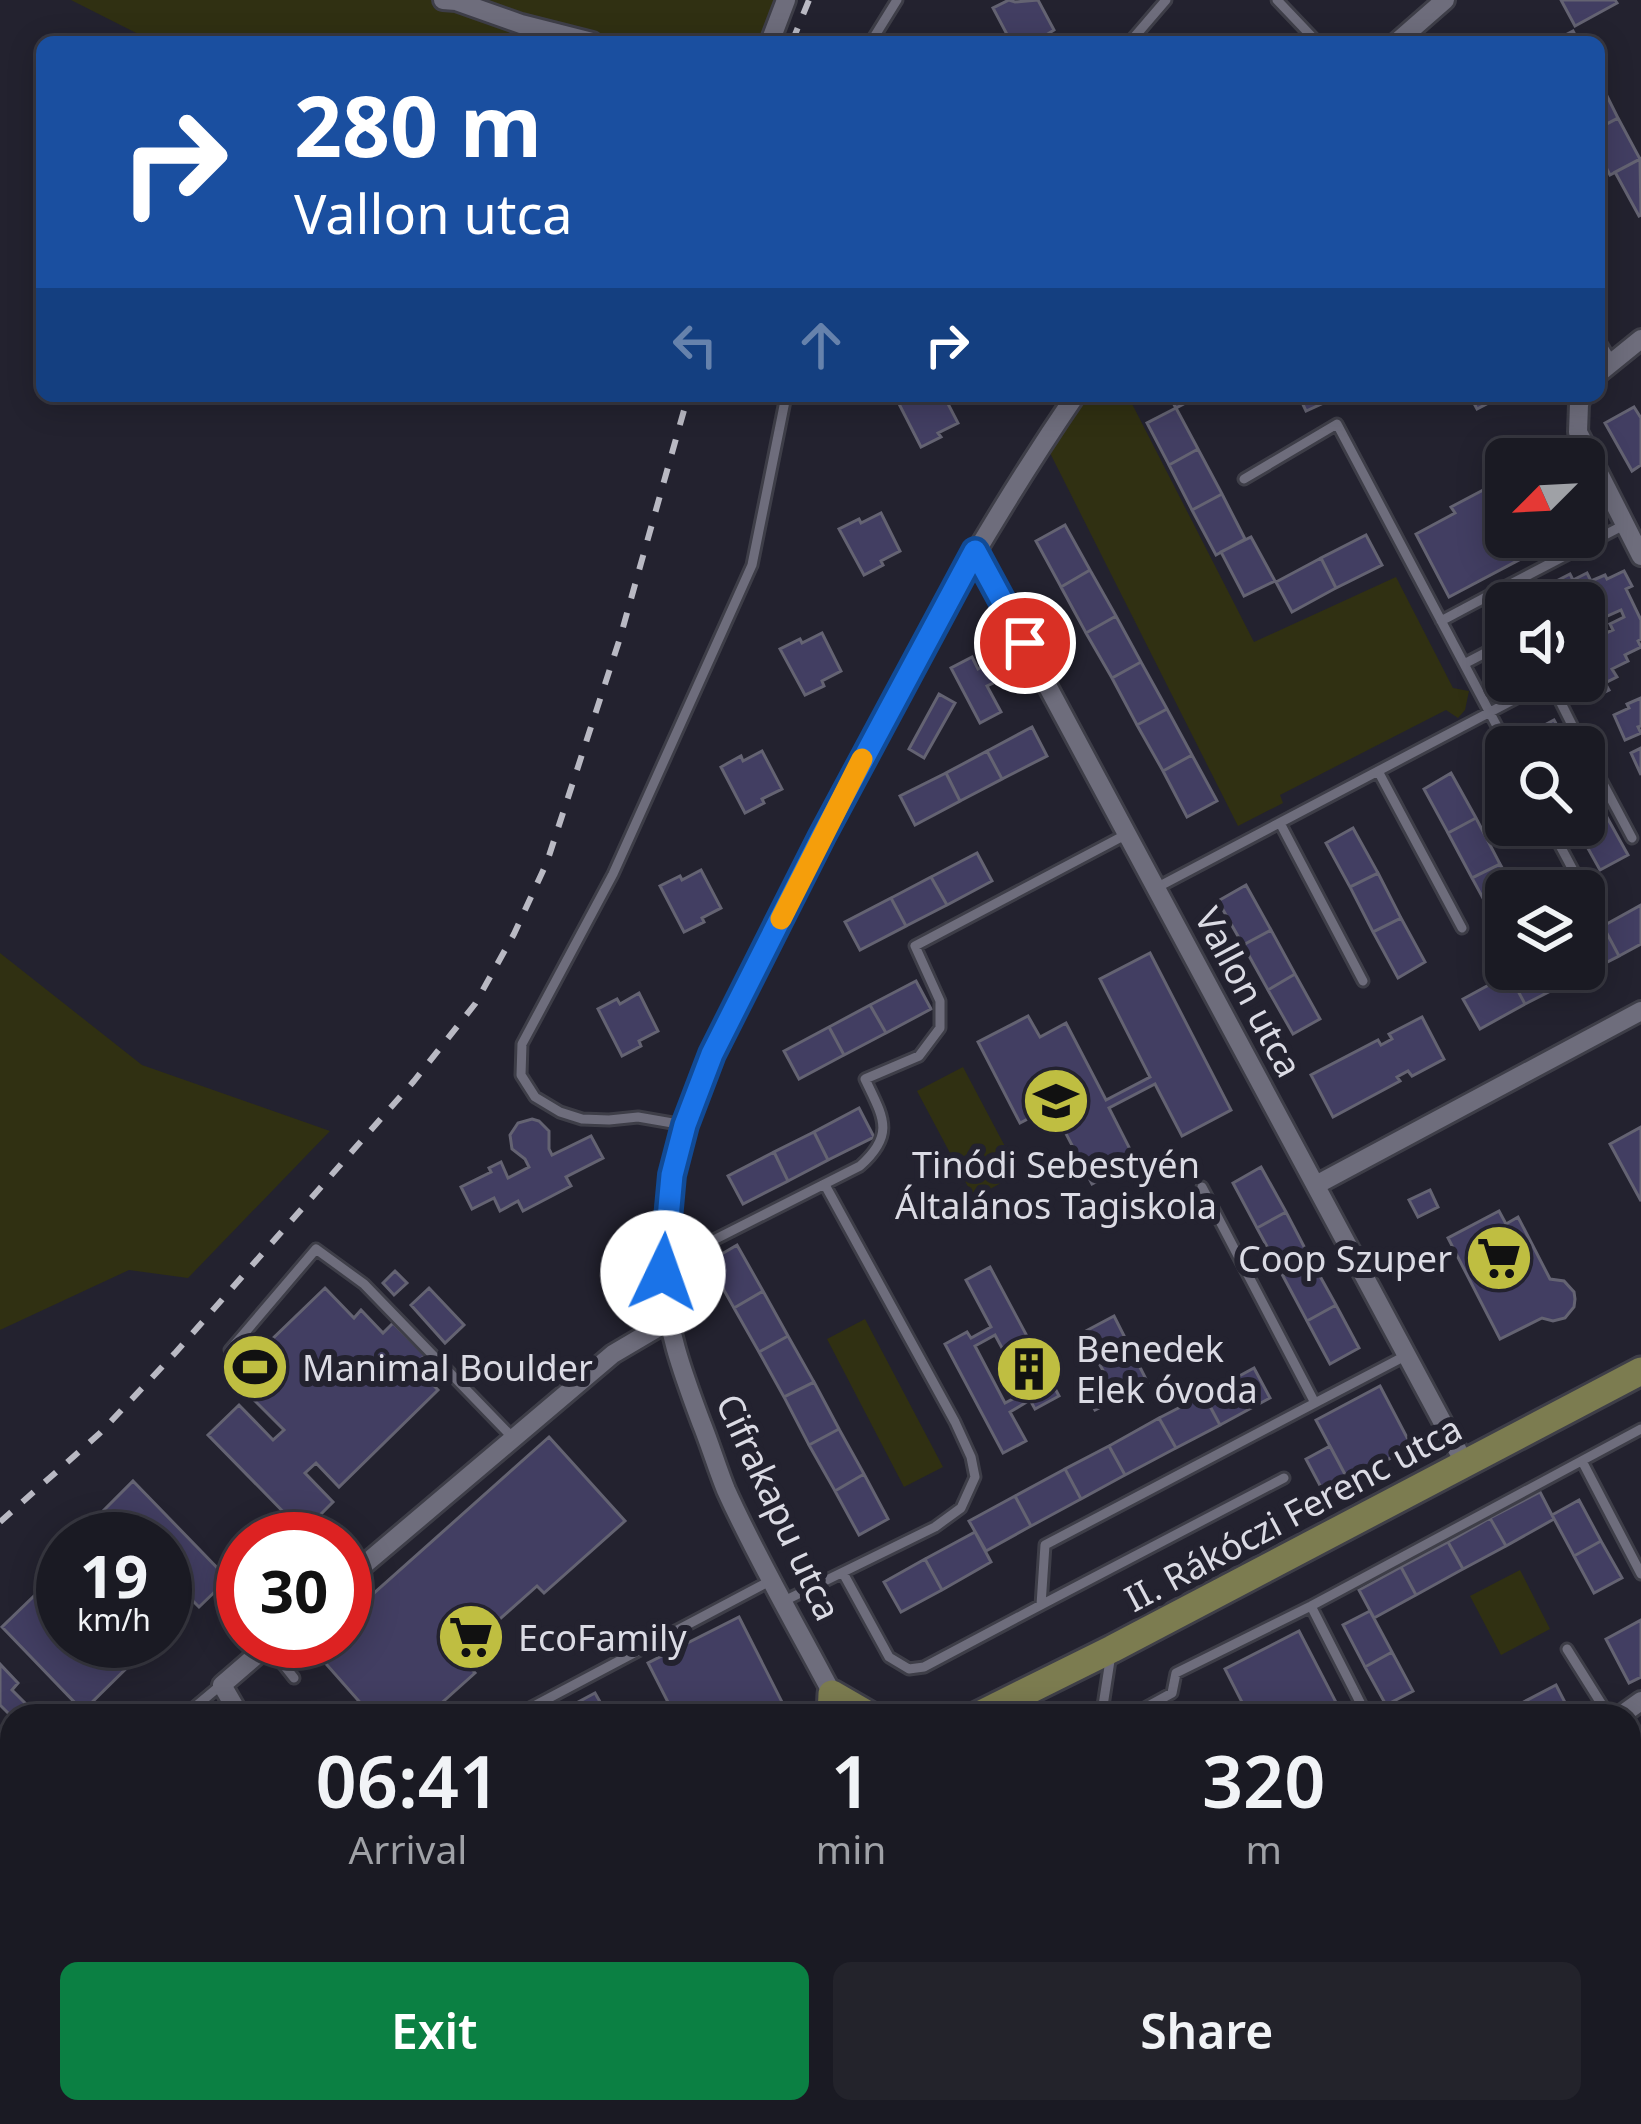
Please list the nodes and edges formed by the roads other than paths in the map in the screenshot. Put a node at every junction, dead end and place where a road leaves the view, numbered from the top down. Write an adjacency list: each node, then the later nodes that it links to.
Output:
1 (443, 0): 7 (street)
2 (786, 0): 10 (street)
3 (897, 0): 11 (lane)
4 (1166, 0): 12 (lane)
5 (1294, 0): 8 (lane)
6 (1445, 0): 14 (street)
7 (456, 1): 9 (street)
8 (1280, 3): 13 (lane)
9 (568, 36)
10 (772, 36)
11 (876, 36)
12 (1135, 36)
13 (1311, 36)
14 (1404, 36)
15 (1638, 347): 16 (street)
16 (1605, 368)
17 (784, 402): 43 (lane)
18 (1071, 402): 22 (street, Cifrakapu utca)
19 (1580, 402): 21 (street)
20 (1244, 479): 26 (lane)
21 (1624, 525): 23 (street); 24 (lane)
22 (975, 551): 35 (street, Vallon utca); 43 (street, Cifrakapu utca)
23 (1641, 556)
24 (1516, 582)
25 (1485, 598): 26 (lane)
26 (1441, 621): 28 (lane)
27 (1485, 654): 28 (lane)
28 (1464, 664): 30 (lane)
29 (1509, 702): 30 (lane)
30 (1490, 712): 31 (lane); 32 (lane)
31 (1497, 726)
32 (1378, 771): 34 (lane); 40 (lane)
33 (1605, 787): 36 (lane)
34 (1280, 823): 39 (lane); 41 (lane)
35 (1127, 834): 39 (street, Vallon utca); 44 (lane)
36 (1632, 838)
37 (1560, 846): 38 (lane)
38 (1573, 870)
39 (1156, 889): 45 (street, Vallon utca)
40 (1462, 928)
41 (1363, 981)
42 (1641, 1011): 45 (street)
43 (685, 1125): 47 (street, Cifrakapu utca)
44 (825, 1184): 47 (lane); 59 (lane)
45 (1316, 1185): 50 (street, Vallon utca)
46 (1202, 1187): 52 (lane)
47 (664, 1248): 48 (street, Cifrakapu utca)
48 (669, 1321): 54 (street); 61 (street, Cifrakapu utca)
49 (230, 1350): 54 (lane)
50 (1407, 1355): 52 (lane); 56 (street, Vallon utca)
51 (1641, 1371): 56 (main road, II. Rákóczi Ferenc utca)
52 (1315, 1403): 63 (lane)
53 (1641, 1429): 55 (lane)
54 (514, 1439): 58 (street)
55 (1582, 1461): 60 (lane); 64 (lane)
56 (1465, 1464): 65 (main road, II. Rákóczi Ferenc utca)
57 (1284, 1478): 63 (lane)
58 (372, 1558)
59 (843, 1573): 62 (lane); 63 (lane)
60 (1641, 1574)
61 (772, 1580): 62 (street, Cifrakapu utca); 73 (lane)
62 (784, 1602): 74 (street, Cifrakapu utca)
63 (1041, 1605)
64 (1311, 1606): 77 (lane); 78 (lane)
65 (1112, 1648): 75 (main road, II. Rákóczi Ferenc utca); 76 (lane)
66 (1568, 1649): 79 (lane)
67 (241, 1668): 70 (street)
68 (287, 1668): 69 (lane)
69 (294, 1678)
70 (222, 1684): 71 (lane); 72 (street)
71 (198, 1704)
72 (233, 1704)
73 (538, 1704)
74 (833, 1704)
75 (1001, 1704)
76 (1101, 1704)
77 (1153, 1704)
78 (1361, 1704)
79 (1602, 1704)

